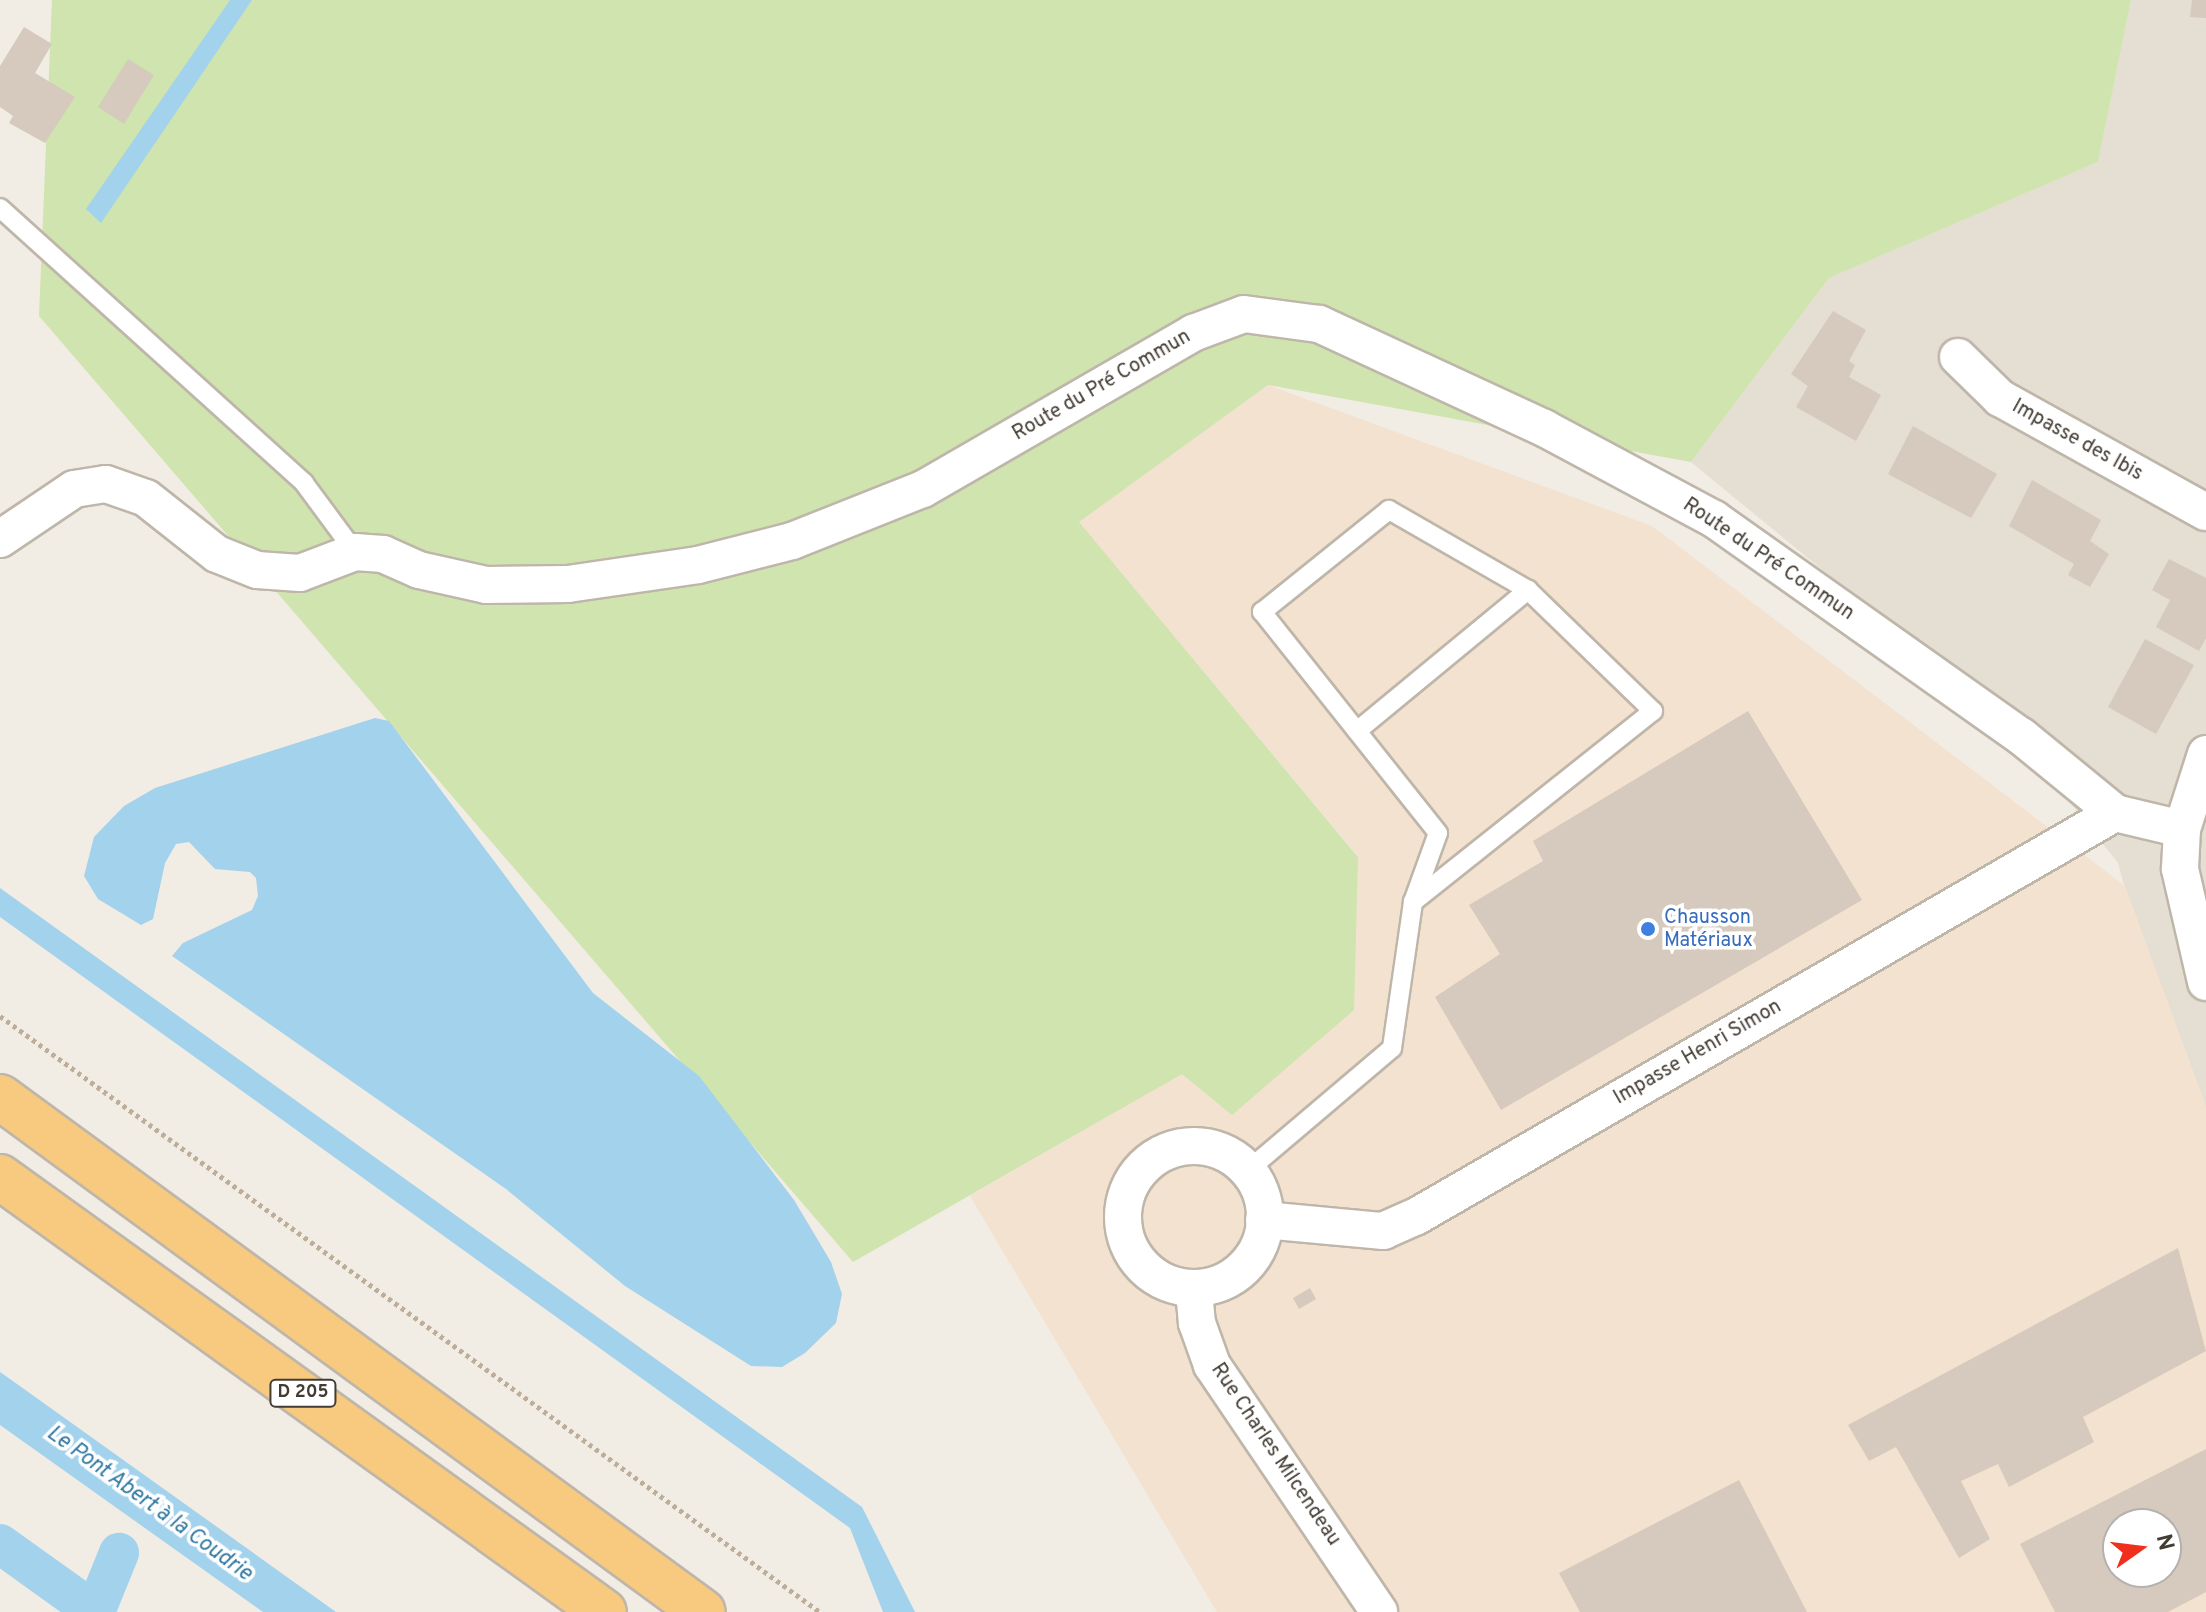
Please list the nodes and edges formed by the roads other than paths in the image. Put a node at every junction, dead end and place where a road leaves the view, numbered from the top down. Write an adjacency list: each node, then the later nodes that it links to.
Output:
1 (0, 208): 5 (lane)
2 (1958, 357): 3 (street, Impasse des Ibis)
3 (2206, 512)
4 (0, 539): 5 (street)
5 (355, 552): 9 (street, Route du Pré Commun)
6 (1528, 590): 7 (lane); 7 (lane); 11 (lane)
7 (1357, 731): 11 (lane)
8 (2206, 754): 10 (street)
9 (2115, 813): 10 (street, Route du Pré Commun); 16 (street, Impasse Henri Simon)
10 (2182, 829): 12 (street)
11 (1413, 902): 14 (lane)
12 (2206, 982)
13 (0, 1097): 19 (highway, D 205)
14 (1247, 1171): 16 (street); 17 (street)
15 (0, 1177): 18 (highway, D 205)
16 (1264, 1220): 17 (street)
17 (1194, 1290): 20 (street, Rue Charles Milcendeau)
18 (604, 1612)
19 (703, 1612)
20 (1379, 1612)

